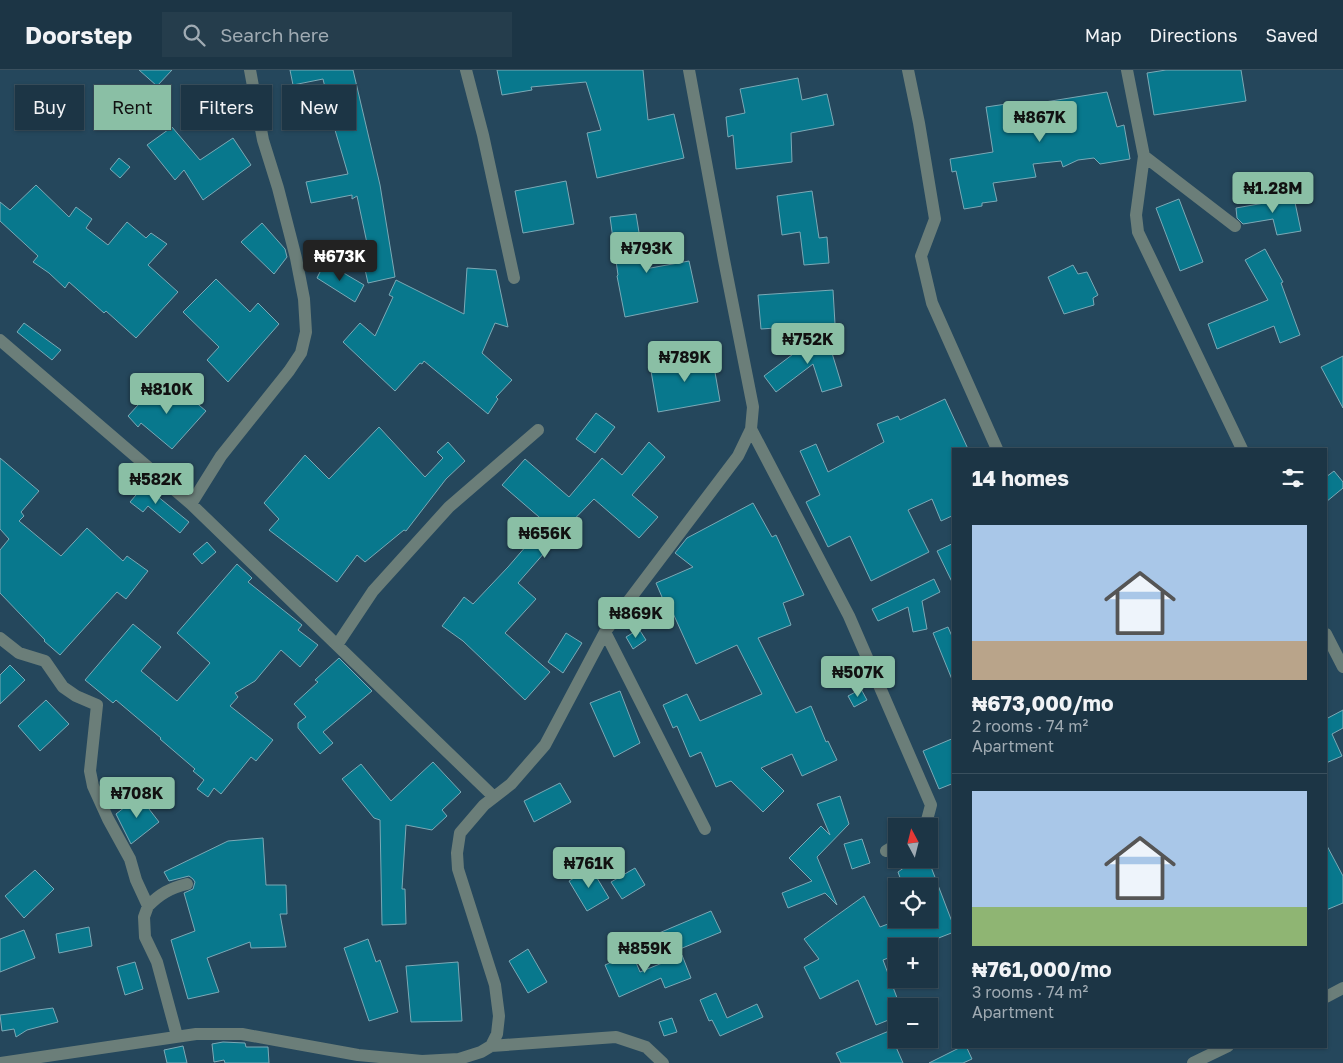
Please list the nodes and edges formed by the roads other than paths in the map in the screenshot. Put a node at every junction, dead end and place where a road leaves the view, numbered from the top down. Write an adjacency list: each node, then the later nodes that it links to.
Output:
1 (250, 70): 14 (street)
2 (466, 70): 8 (street)
3 (690, 70): 10 (street)
4 (908, 70): 12 (street)
5 (1127, 70): 6 (street)
6 (1144, 156): 7 (street); 13 (street)
7 (1235, 226)
8 (514, 278)
9 (0, 340): 14 (street)
10 (750, 429): 15 (street); 21 (street)
11 (538, 430): 18 (street)
12 (997, 448)
13 (1242, 448)
14 (191, 504): 18 (street)
15 (605, 632): 20 (street); 22 (street)
16 (1327, 636): 19 (street)
17 (0, 638): 24 (street)
18 (337, 645): 20 (street)
19 (1343, 666)
20 (494, 797): 28 (street)
21 (928, 818)
22 (705, 828)
23 (187, 884): 24 (street)
24 (148, 906): 27 (street)
25 (1343, 988): 26 (street)
26 (1327, 996)
27 (177, 1036): 30 (street); 31 (street)
28 (491, 1046): 30 (street); 33 (street)
29 (1224, 1048): 34 (street)
30 (333, 1051): 32 (street)
31 (0, 1063)
32 (339, 1063)
33 (662, 1063)
34 (1193, 1063)

